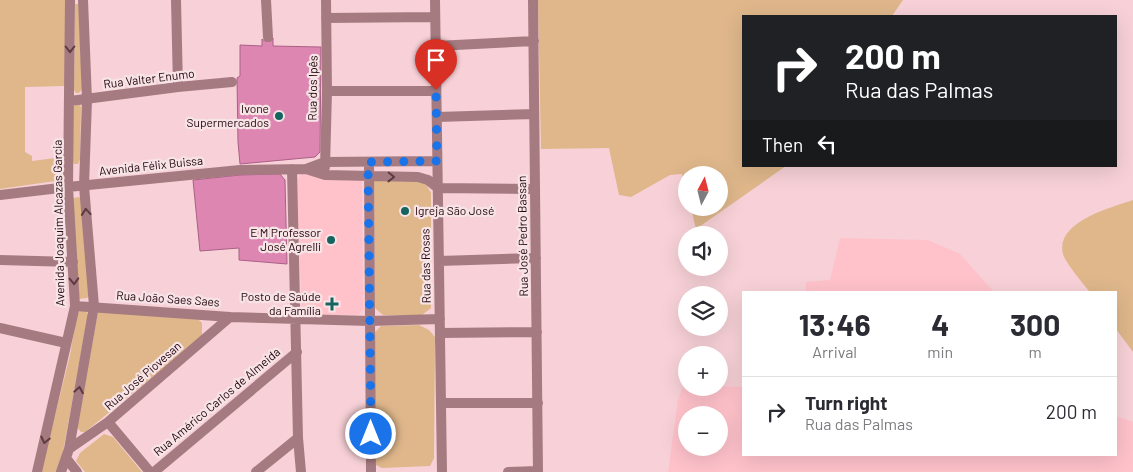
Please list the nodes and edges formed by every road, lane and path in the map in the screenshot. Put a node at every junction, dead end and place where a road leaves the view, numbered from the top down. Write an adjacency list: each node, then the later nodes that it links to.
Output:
1 (70, 0): 18 (street, Avenida Joaquim Alcazas Garcia, one-way to 18)
2 (84, 0): 17 (street, Avenida Joaquim Alcazas Garcia)
3 (176, 0): 14 (street)
4 (266, 0): 10 (street)
5 (326, 0): 8 (street, Rua dos Ipês)
6 (435, 0): 9 (street, Rua das Rosas)
7 (533, 0): 11 (street, Rua José Pedro Bassan)
8 (326, 18): 9 (street); 16 (street, Rua dos Ipês)
9 (435, 18): 12 (street, Rua das Rosas)
10 (268, 37)
11 (534, 40): 12 (street); 19 (street, Rua José Pedro Bassan)
12 (436, 46): 15 (street, Rua das Rosas)
13 (232, 82): 14 (street, Rua Valter Enumo)
14 (178, 87): 17 (street, Rua Valter Enumo)
15 (436, 90): 16 (street); 20 (street, Rua das Rosas)
16 (327, 91): 22 (street, Rua dos Ipês)
17 (87, 100): 18 (street, Rua Valter Enumo); 28 (street, Avenida Joaquim Alcazas Garcia)
18 (70, 101): 29 (street, Avenida Joaquim Alcazas Garcia)
19 (534, 114): 20 (street); 31 (street, Rua José Pedro Bassan)
20 (437, 117): 21 (street, Rua das Rosas)
21 (437, 161): 23 (street, Avenida Félix Buissa); 30 (street, Rua das Rosas)
22 (325, 162): 23 (street, Avenida Félix Buissa); 24 (street, Avenida Félix Buissa); 26 (street, Rua dos Ipês)
23 (368, 162): 27 (street)
24 (306, 168): 25 (street, Avenida Félix Buissa); 26 (street, Avenida Félix Buissa)
25 (292, 169): 28 (street, Avenida Félix Buissa); 40 (street)
26 (325, 175): 27 (street, Avenida Félix Buissa)
27 (369, 177): 30 (street, Avenida Félix Buissa, one-way to 30); 42 (street)
28 (84, 186): 29 (street, Avenida Félix Buissa); 38 (street, Avenida Joaquim Alcazas Garcia, one-way to 28)
29 (68, 187): 32 (street, Avenida Félix Buissa); 36 (street, Avenida Joaquim Alcazas Garcia)
30 (438, 188): 31 (street); 35 (street, Rua das Rosas)
31 (535, 189): 33 (street, Rua José Pedro Bassan)
32 (0, 195)
33 (536, 258): 35 (street); 44 (street, Rua José Pedro Bassan)
34 (0, 260): 36 (street)
35 (439, 261): 41 (street, Rua das Rosas)
36 (73, 262): 37 (street, Avenida Joaquim Alcazas Garcia, one-way to 37)
37 (75, 306): 38 (street, Rua João Saes Saes); 46 (street, Avenida Joaquim Alcazas Garcia)
38 (94, 306): 39 (street, Rua João Saes Saes); 52 (street, Avenida Joaquim Alcazas Garcia, one-way to 38)
39 (230, 316): 40 (street, Rua João Saes Saes); 50 (street, Rua José Piovesan)
40 (295, 319): 42 (street, Rua João Saes Saes); 47 (street)
41 (440, 319): 42 (street, Rua João Saes Saes); 45 (street, Rua das Rosas)
42 (370, 321): 59 (street)
43 (0, 328): 46 (street)
44 (537, 332): 45 (street); 49 (street, Rua José Pedro Bassan)
45 (440, 333): 48 (street, Rua das Rosas)
46 (66, 343): 53 (street, Avenida Joaquim Alcazas Garcia, one-way to 53)
47 (297, 352): 51 (street); 56 (street, Rua Américo Carlos de Almeida)
48 (441, 403): 49 (street); 60 (street, Rua das Rosas)
49 (538, 403): 62 (street, Rua José Pedro Bassan)
50 (108, 422): 52 (street, Rua José Piovesan); 56 (street)
51 (298, 438): 57 (street); 58 (street)
52 (67, 453): 54 (street, Avenida Joaquim Alcazas Garcia); 55 (street)
53 (37, 472)
54 (61, 472)
55 (77, 472)
56 (152, 472)
57 (256, 472)
58 (301, 472)
59 (371, 472)
60 (442, 472)
61 (508, 472): 62 (street)
62 (538, 472)

